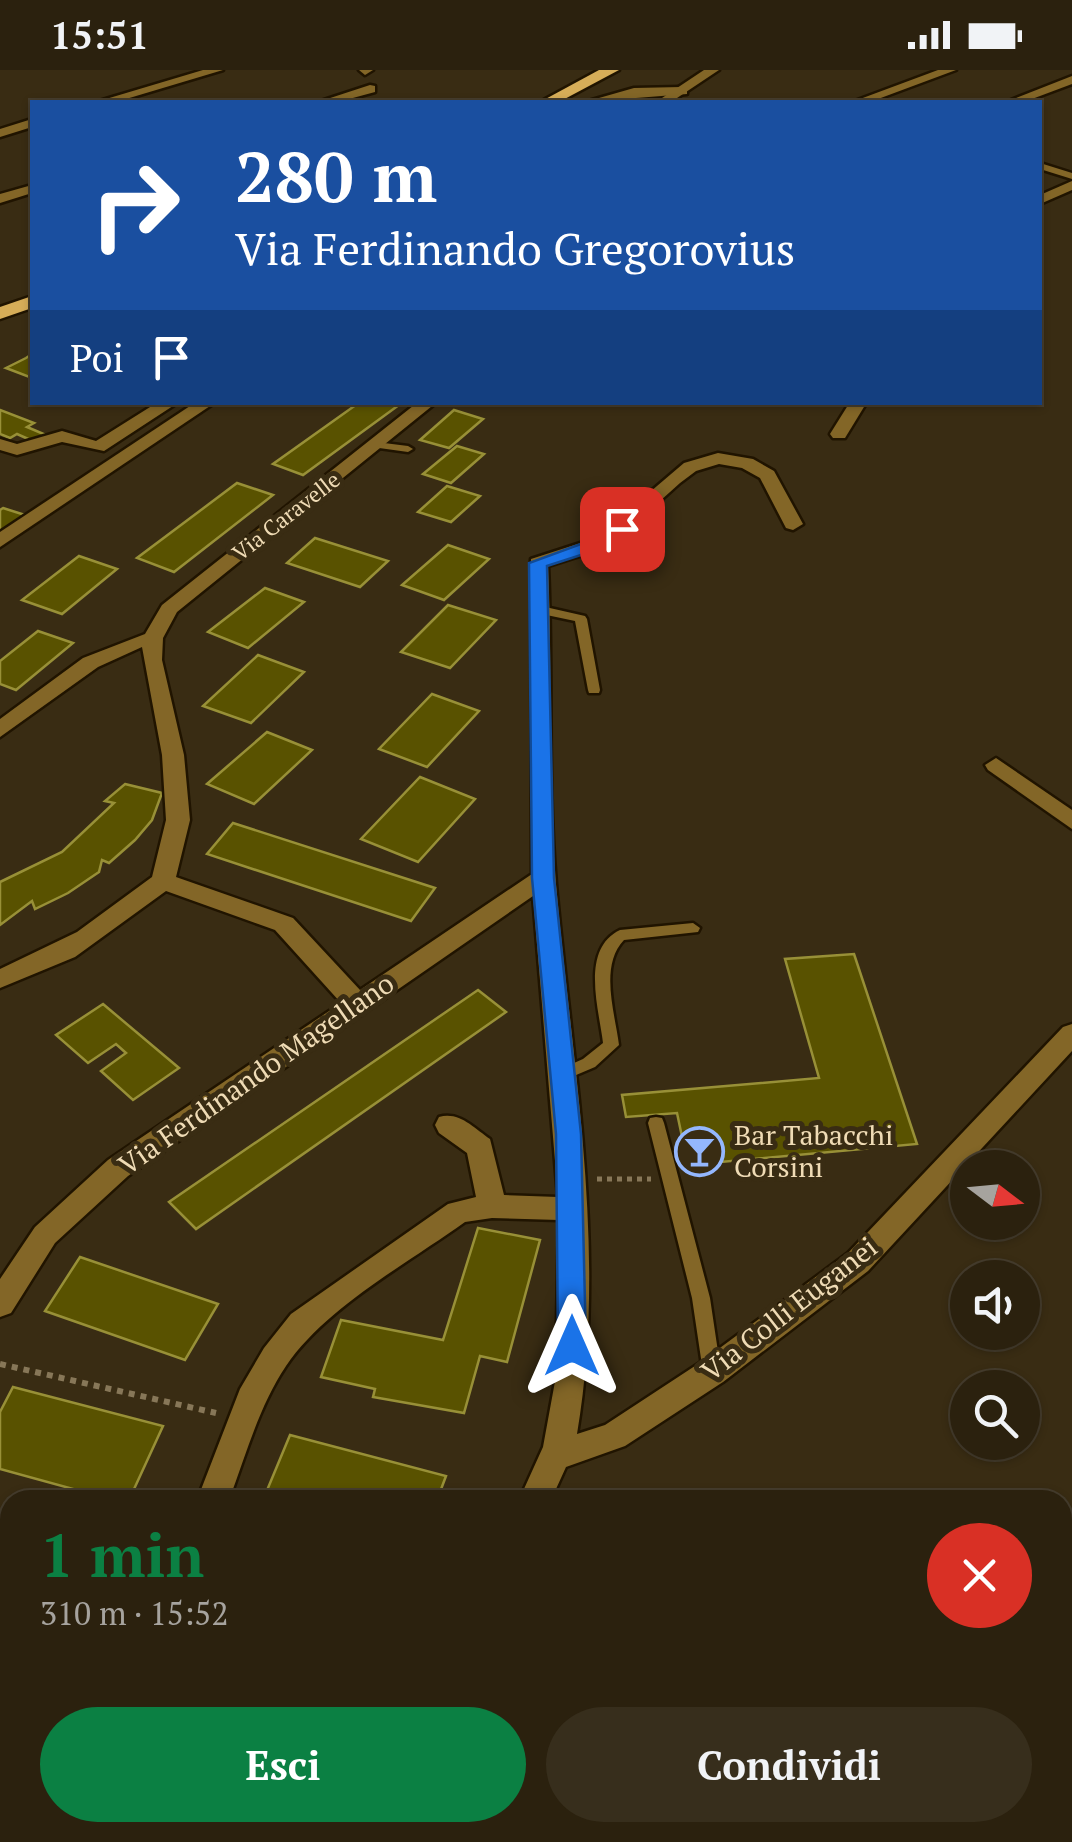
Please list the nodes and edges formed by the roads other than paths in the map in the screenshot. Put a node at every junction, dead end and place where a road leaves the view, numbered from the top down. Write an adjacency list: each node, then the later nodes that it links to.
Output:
1 (217, 70): 11 (street)
2 (365, 70): 8 (street)
3 (612, 70): 14 (highway)
4 (631, 70): 15 (highway)
5 (713, 70): 9 (street)
6 (950, 70): 19 (street)
7 (1072, 80): 20 (street)
8 (370, 89): 12 (street); 13 (street)
9 (682, 90): 10 (street); 18 (street)
10 (620, 94): 16 (street); 17 (street)
11 (110, 100)
12 (332, 100)
13 (382, 100)
14 (552, 100)
15 (573, 100)
16 (599, 100)
17 (652, 100)
18 (666, 100)
19 (865, 100)
20 (1019, 100)
21 (30, 124): 22 (street)
22 (0, 133)
23 (1042, 167): 24 (lane)
24 (1072, 176)
25 (1072, 185): 28 (street)
26 (30, 191): 27 (street)
27 (0, 199)
28 (1042, 199)
29 (30, 293): 30 (highway)
30 (0, 302)
31 (30, 303): 32 (highway)
32 (0, 312)
33 (166, 405): 39 (street)
34 (204, 405): 42 (street)
35 (425, 405): 38 (street, Via Caravelle)
36 (857, 405): 37 (street)
37 (839, 434)
38 (376, 445): 40 (lane); 44 (street, Via Caravelle)
39 (1, 446)
40 (408, 449)
41 (792, 524): 43 (street)
42 (0, 541)
43 (541, 610): 45 (lane); 49 (street)
44 (153, 638): 46 (street); 50 (street)
45 (594, 690)
46 (0, 730)
47 (996, 765): 48 (street)
48 (1072, 820)
49 (543, 878): 53 (street, Via Ferdinando Magellano); 55 (street)
50 (162, 881): 52 (street); 53 (street)
51 (694, 928): 55 (lane)
52 (0, 979)
53 (356, 1003): 60 (street, Via Ferdinando Magellano)
54 (1072, 1034): 61 (street, Via Colli Euganei)
55 (562, 1075): 59 (street)
56 (656, 1123): 61 (lane)
57 (449, 1124): 58 (street)
58 (492, 1206): 59 (street); 63 (street)
59 (572, 1209): 62 (street)
60 (0, 1304)
61 (712, 1372): 62 (street, Via Colli Euganei)
62 (557, 1454): 64 (street)
63 (217, 1490)
64 (540, 1490)

